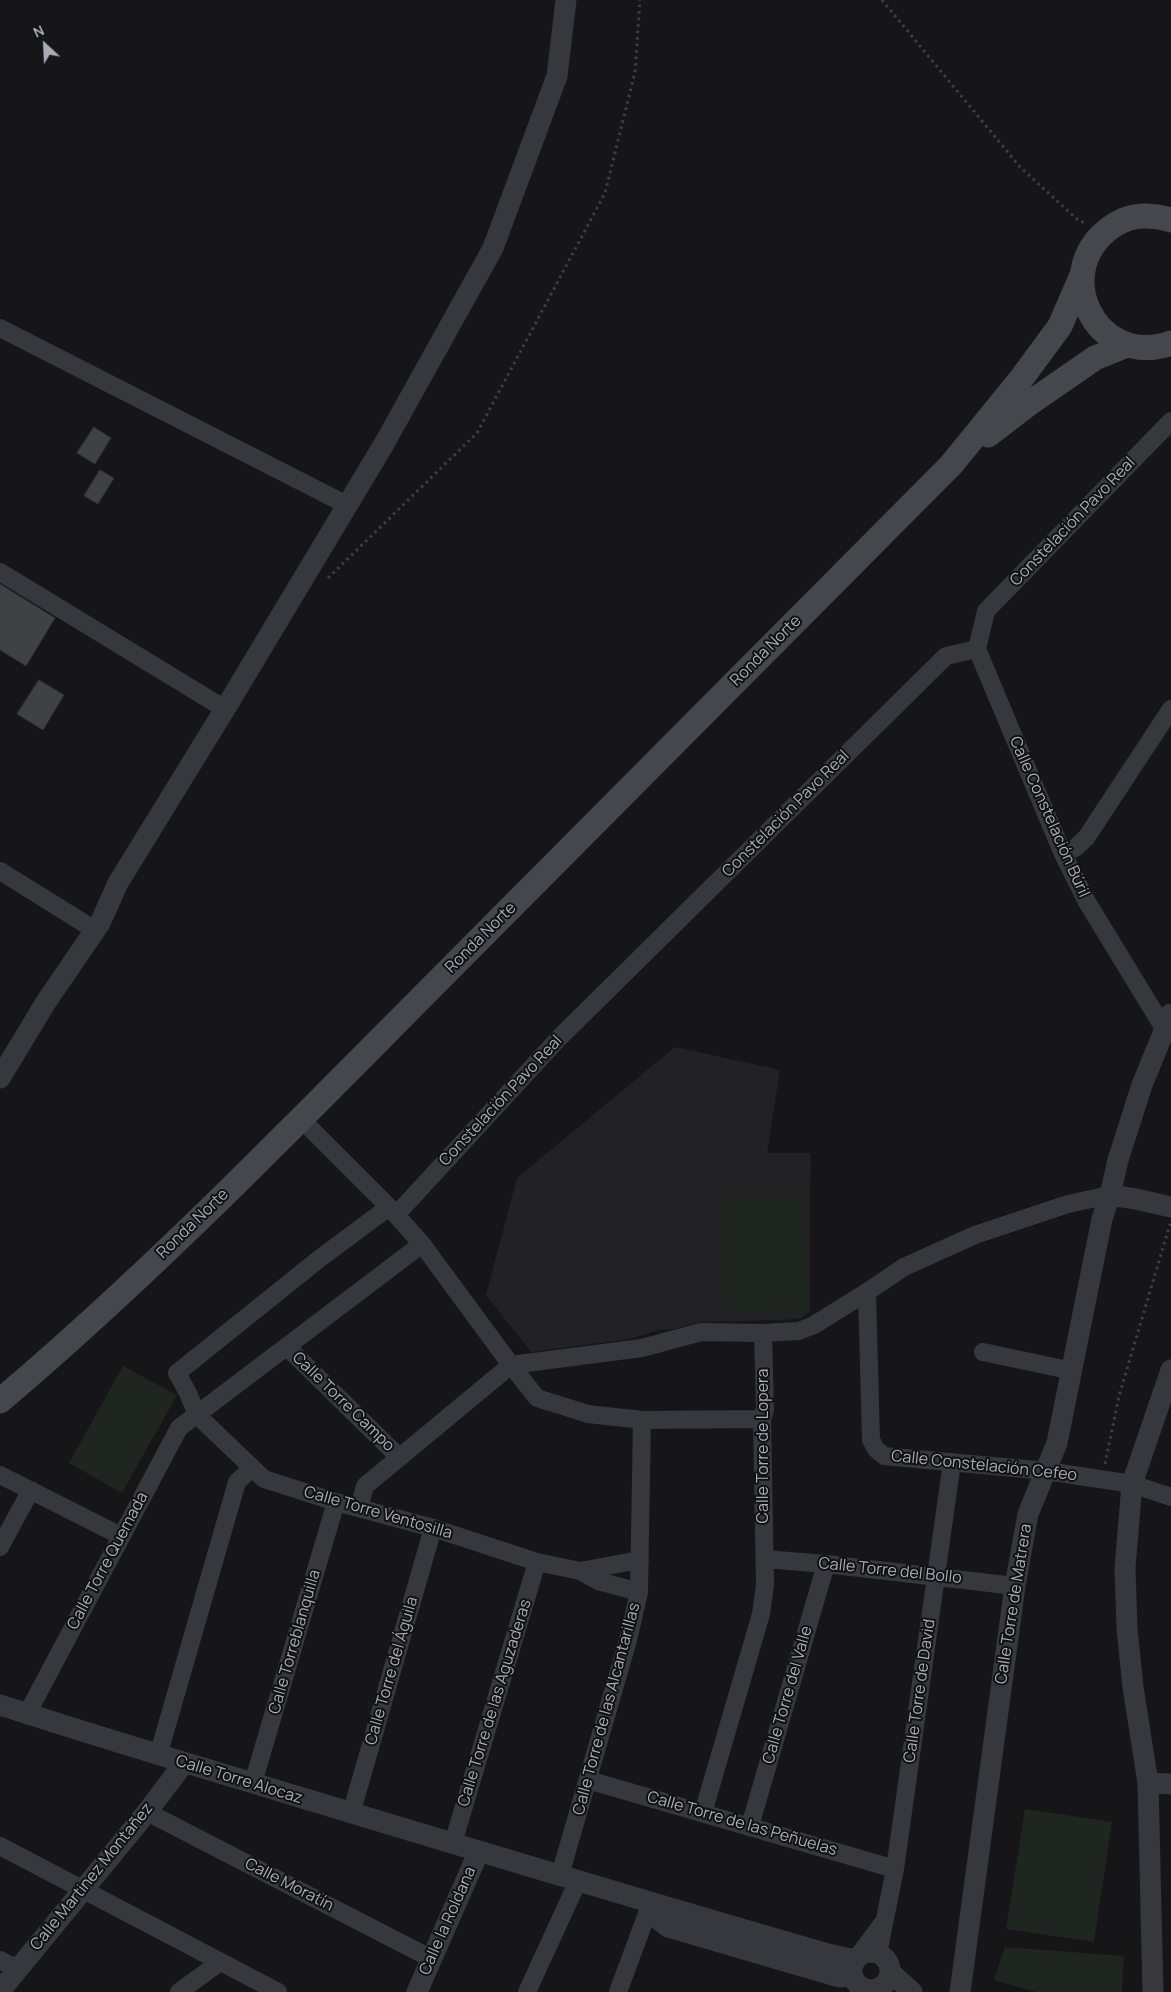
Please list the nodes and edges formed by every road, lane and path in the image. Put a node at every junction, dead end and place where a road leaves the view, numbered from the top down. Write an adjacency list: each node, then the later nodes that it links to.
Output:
1 (566, 0): 12 (street)
2 (640, 0): 14 (path)
3 (882, 0): 5 (path)
4 (1168, 217): 5 (main road, Ronda Norte)
5 (1105, 231): 6 (main road, Ronda Norte)
6 (1082, 275): 9 (main road, Ronda Norte); 11 (main road, Ronda Norte)
7 (0, 328): 12 (street)
8 (1171, 343): 9 (main road, Ronda Norte)
9 (1127, 345): 11 (main road, Ronda Norte)
10 (1171, 421): 15 (street, Constelación Pavo Real)
11 (951, 465): 23 (main road, Ronda Norte)
12 (347, 505): 16 (street)
13 (0, 572): 16 (street)
14 (321, 584)
15 (977, 649): 18 (street, Calle Constelación Búril); 26 (street, Constelación Pavo Real)
16 (225, 709): 20 (street)
17 (1171, 709): 18 (street)
18 (1063, 854): 21 (street, Calle Constelación Búril)
19 (0, 871): 20 (street)
20 (95, 930): 22 (street)
21 (1169, 1027): 24 (street, Calle Torre de Matrera)
22 (0, 1078)
23 (301, 1119): 26 (street); 36 (main road, Ronda Norte)
24 (1110, 1195): 25 (street); 29 (street); 35 (street, Calle Torre de Matrera)
25 (1171, 1207)
26 (392, 1211): 28 (street); 37 (street)
27 (1171, 1219): 45 (path)
28 (422, 1244): 31 (street, Calle Torre Quemada); 33 (street)
29 (868, 1292): 30 (street); 41 (street, Calle Constelación Cefeo)
30 (763, 1333): 33 (street); 38 (street, Calle Torre de Lopera)
31 (288, 1348): 37 (street, Calle Torre Quemada); 40 (street, Calle Torre Campo)
32 (983, 1352): 35 (street)
33 (511, 1365): 39 (street); 40 (street)
34 (1171, 1370): 46 (street)
35 (1073, 1371): 43 (street, Calle Torre de Matrera)
36 (0, 1401)
37 (197, 1416): 42 (street, Calle Torre Ventosilla); 52 (street, Calle Torre Quemada)
38 (762, 1419): 39 (street); 54 (street, Calle Torre de Lopera)
39 (642, 1420): 55 (street, Calle Torre de las Alcantarillas)
40 (399, 1457): 50 (street)
41 (952, 1462): 43 (street, Calle Constelación Cefeo); 59 (street, Calle Torre de David)
42 (252, 1468): 49 (street, Calle Torre Ventosilla); 64 (street)
43 (1047, 1471): 45 (street, Calle Constelación Cefeo); 60 (street, Calle Torre de Matrera)
44 (0, 1475): 47 (street)
45 (1102, 1479): 46 (street, Calle Constelación Cefeo)
46 (1132, 1484): 48 (street, Calle Constelación Cefeo); 68 (street)
47 (31, 1490): 52 (street); 53 (street)
48 (1171, 1497)
49 (336, 1502): 50 (street, Calle Torre Ventosilla); 67 (street, Calle Torreblanquilla)
50 (359, 1508): 51 (street, Calle Torre Ventosilla)
51 (433, 1528): 56 (street, Calle Torre Ventosilla); 72 (street, Calle Torre del Águila)
52 (120, 1536): 63 (street, Calle Torre Quemada)
53 (0, 1547)
54 (765, 1559): 57 (street, Calle Torre del Bollo); 71 (street)
55 (640, 1560): 58 (street, Calle Torre Ventosilla); 61 (street, Calle Torre de las Alcantarillas)
56 (537, 1562): 58 (street, Calle Torre Ventosilla); 74 (street, Calle Torre de las Aguzaderas)
57 (826, 1564): 59 (street, Calle Torre del Bollo); 73 (street, Calle Torre del Valle)
58 (580, 1571): 61 (street, Calle Torre Ventosilla)
59 (937, 1576): 60 (street, Calle Torre del Bollo); 77 (street, Calle Torre de David)
60 (1015, 1586): 93 (street, Calle Torre de Matrera)
61 (639, 1592): 66 (street, Calle Torre de las Alcantarillas)
62 (0, 1705): 63 (street, Calle Torre Alocaz)
63 (27, 1714): 64 (street, Calle Torre Alocaz)
64 (158, 1756): 65 (street, Calle Torre Alocaz)
65 (184, 1763): 67 (street, Calle Torre Alocaz); 70 (street, Calle Martinez Montañez)
66 (588, 1780): 71 (street, Calle Torre de las Peñuelas); 78 (street, Calle Torre de las Alcantarillas)
67 (253, 1783): 72 (street, Calle Torre Alocaz)
68 (1148, 1784): 69 (street); 94 (street)
69 (1171, 1784)
70 (147, 1812): 79 (street, Calle Martinez Montañez); 81 (street, Calle Moratín)
71 (703, 1813): 73 (street, Calle Torre de las Peñuelas)
72 (351, 1814): 74 (street, Calle Torre Alocaz)
73 (750, 1826): 77 (street, Calle Torre de las Peñuelas)
74 (453, 1844): 76 (street, Calle Torre Alocaz)
75 (0, 1846): 79 (street)
76 (479, 1851): 78 (street, Calle Torre Alocaz); 81 (street, Calle la Roldana)
77 (895, 1869): 82 (street, Calle Torre de David)
78 (569, 1878): 80 (street, Calle Torre Alocaz); 90 (street, Calle Torre de las Alcantarillas)
79 (83, 1890): 83 (street); 84 (street, Calle Martinez Montañez)
80 (651, 1903): 82 (street); 91 (street)
81 (432, 1959): 89 (street, Calle la Roldana)
82 (861, 1961): 85 (street); 85 (street)
83 (220, 1962): 87 (street); 88 (street)
84 (8, 1965): 86 (street, Calle Martinez Montañez)
85 (880, 1987): 92 (street)
86 (0, 1991)
87 (179, 1992)
88 (278, 1992)
89 (417, 1992)
90 (527, 1992)
91 (618, 1992)
92 (912, 1992)
93 (960, 1992)
94 (1153, 1992)

